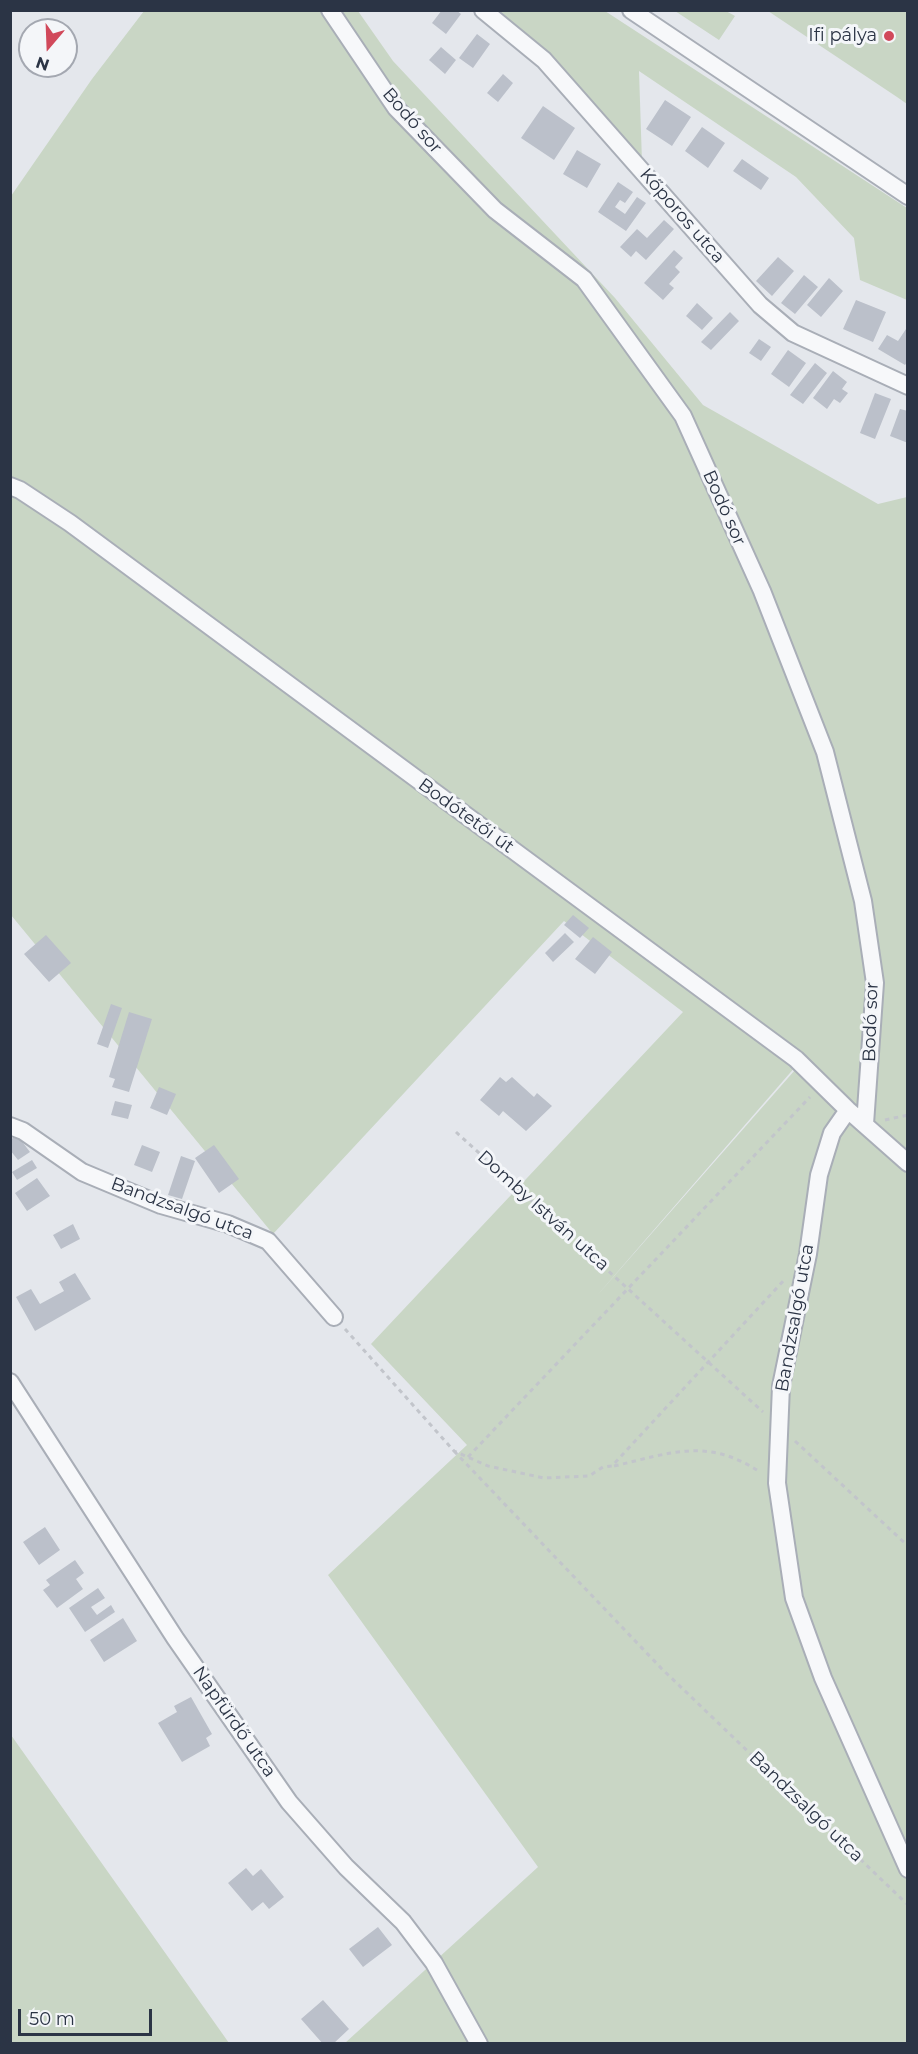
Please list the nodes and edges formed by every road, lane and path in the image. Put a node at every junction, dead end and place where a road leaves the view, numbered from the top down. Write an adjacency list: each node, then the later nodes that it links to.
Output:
1 (330, 10): 9 (street, Bodó sor)
2 (483, 10): 5 (street, Kőporos utca)
3 (630, 10): 4 (street)
4 (908, 196)
5 (908, 386)
6 (10, 486): 7 (street, Bodótetői út)
7 (822, 1084): 8 (street, Bodótetői út); 14 (path)
8 (848, 1110): 9 (street, Bodótetői út); 13 (street, Bandzsalgó utca)
9 (865, 1124): 12 (street, Bodótetői út)
10 (10, 1126): 15 (street, Bandzsalgó utca)
11 (456, 1132): 14 (path, Domby István utca)
12 (908, 1163)
13 (808, 1254): 19 (path); 20 (street, Bandzsalgó utca)
14 (629, 1290): 18 (path)
15 (334, 1317): 17 (path, Bandzsalgó utca)
16 (10, 1382): 23 (street, Napfürdő utca)
17 (454, 1450): 18 (path); 22 (path, Bandzsalgó utca)
18 (468, 1456): 19 (path)
19 (612, 1466): 20 (path)
20 (777, 1482): 21 (street, Bandzsalgó utca)
21 (908, 1869)
22 (908, 1905)
23 (479, 2043)

